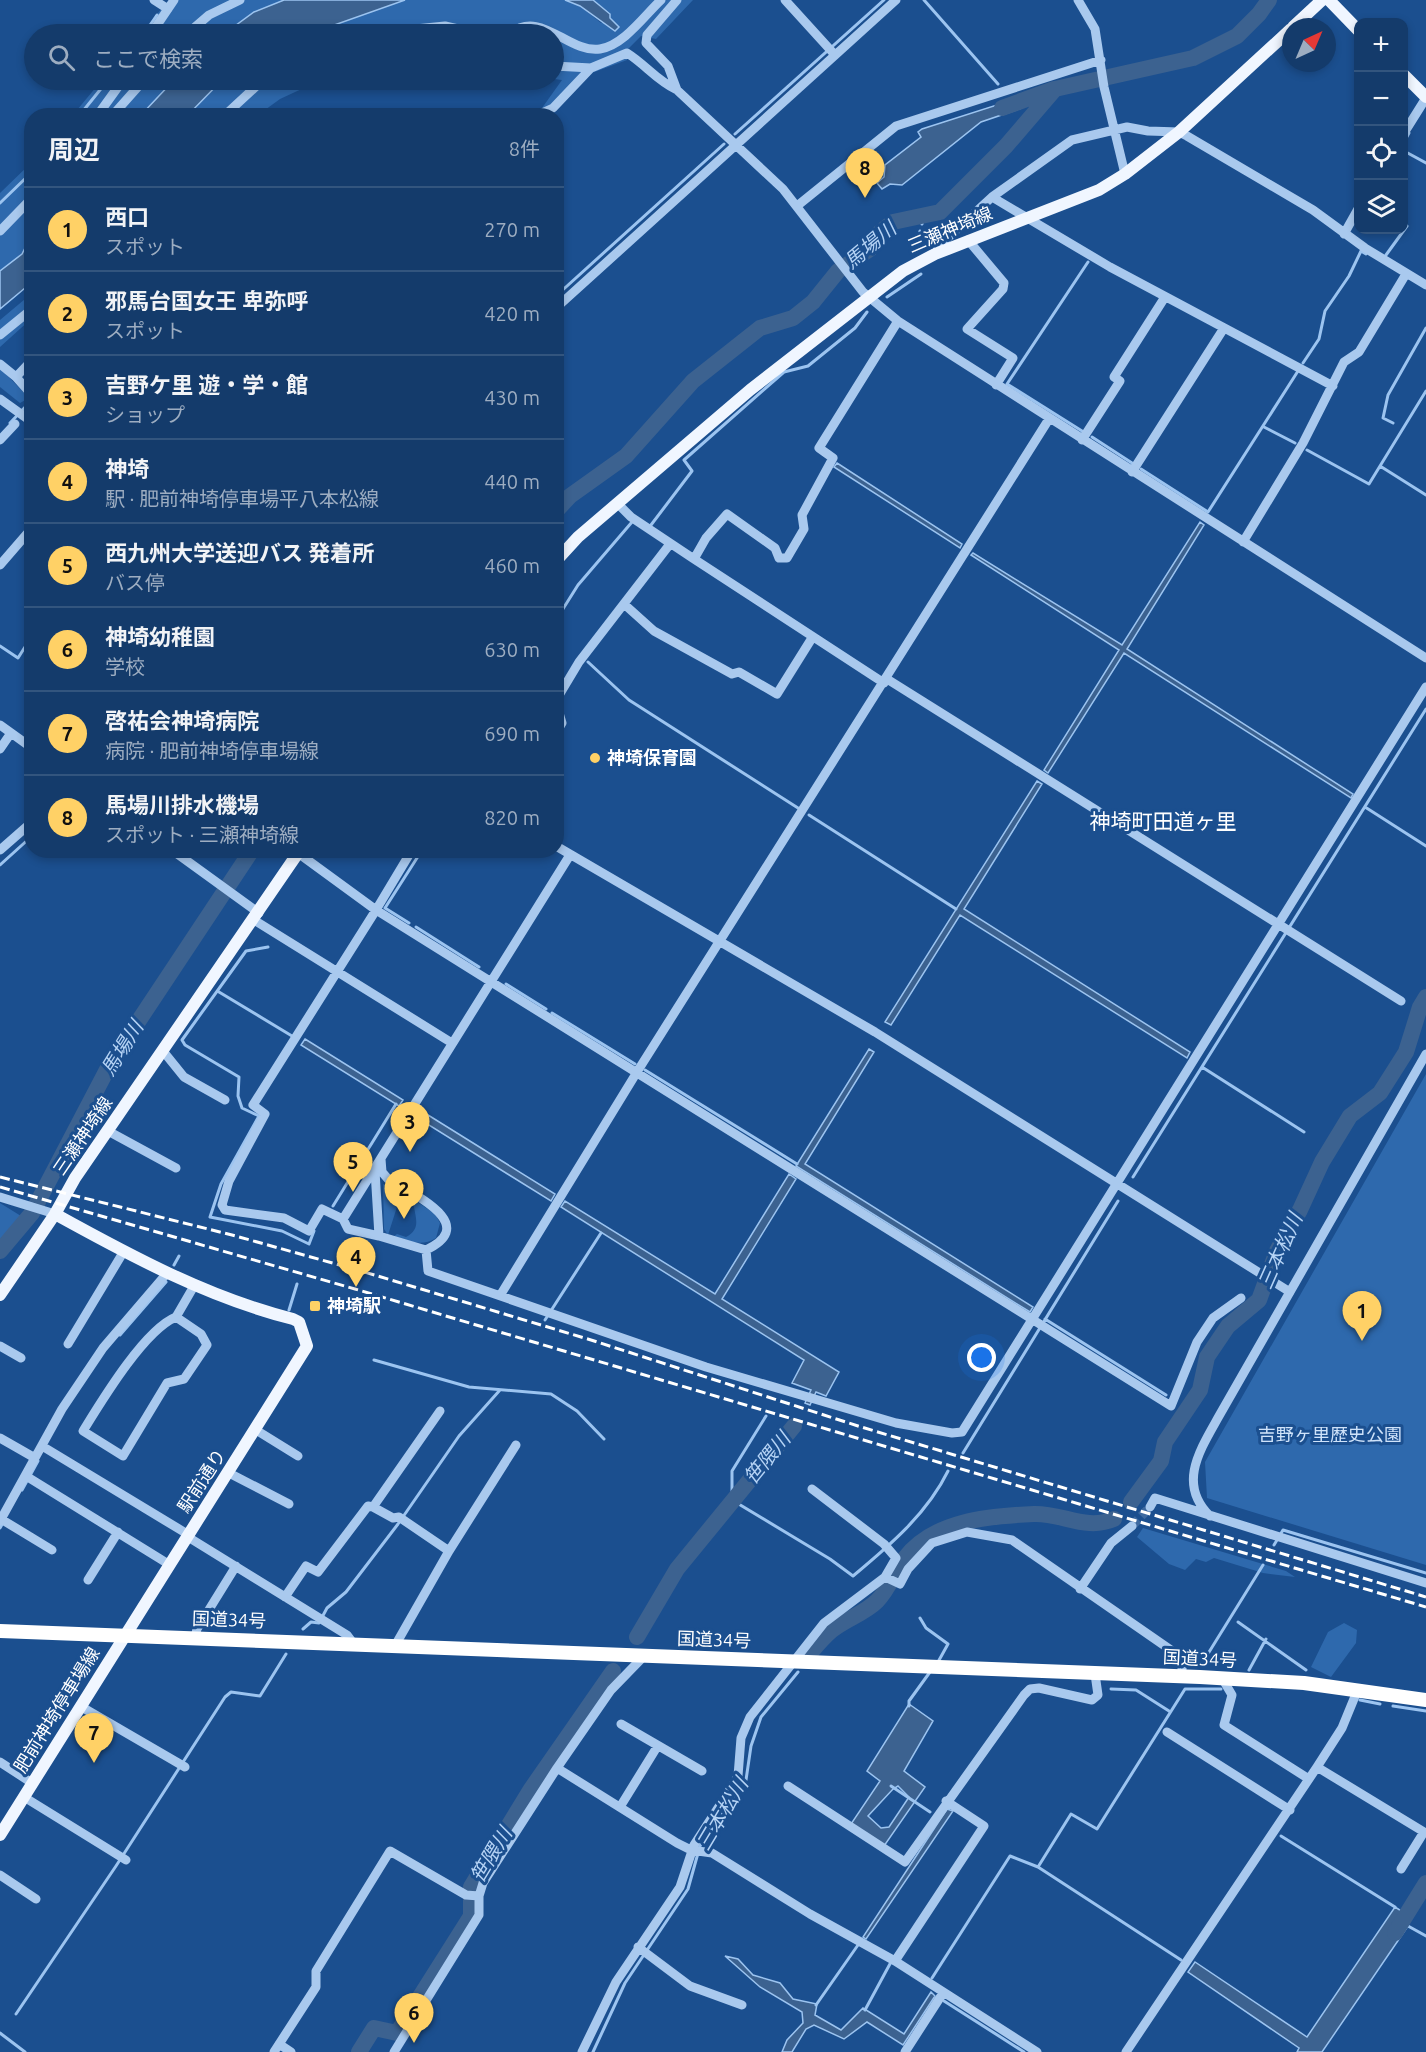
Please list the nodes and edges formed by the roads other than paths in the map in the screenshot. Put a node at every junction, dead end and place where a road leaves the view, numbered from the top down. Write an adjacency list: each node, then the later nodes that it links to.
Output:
1 (154, 0): 11 (street)
2 (174, 0): 11 (street)
3 (240, 0): 14 (street)
4 (661, 0): 17 (street)
5 (677, 0): 26 (street)
6 (785, 0): 18 (street)
7 (896, 0): 18 (street)
8 (1078, 0): 19 (street)
9 (1322, 0): 12 (main road, 三瀬神埼線)
10 (1329, 0): 15 (main road)
11 (168, 9): 13 (street)
12 (1303, 18)
13 (158, 24)
14 (199, 24)
15 (1354, 25)
16 (1282, 37): 34 (main road, 三瀬神埼線)
17 (564, 39)
18 (835, 55): 35 (street)
19 (1101, 60): 33 (street); 39 (street)
20 (564, 67): 21 (street)
21 (591, 68): 26 (street); 31 (street)
22 (1408, 79): 27 (main road)
23 (116, 90): 28 (street)
24 (135, 90): 29 (street)
25 (252, 90): 30 (street)
26 (677, 90): 35 (street)
27 (1426, 98): 32 (street)
28 (103, 108)
29 (119, 108)
30 (233, 108)
31 (553, 108)
32 (1408, 127)
33 (1113, 131): 34 (street); 36 (street); 37 (street)
34 (1179, 132): 36 (main road, 三瀬神埼線); 43 (street)
35 (736, 145): 39 (street); 50 (street)
36 (1125, 174): 41 (main road, 三瀬神埼線)
37 (992, 197): 41 (street); 45 (street)
38 (24, 206): 42 (street)
39 (797, 206): 48 (street)
40 (1354, 217): 43 (street)
41 (1028, 218): 44 (main road, 三瀬神埼線); 49 (street)
42 (0, 231)
43 (1344, 234): 46 (street)
44 (968, 240): 45 (main road, 三瀬神埼線); 58 (street)
45 (935, 254): 48 (main road, 三瀬神埼線)
46 (1406, 274): 47 (street); 60 (street)
47 (1426, 285)
48 (870, 296): 52 (street); 68 (main road, 三瀬神埼線)
49 (1165, 297): 53 (street); 66 (street)
50 (564, 301)
51 (24, 316): 54 (street)
52 (898, 321): 58 (street); 74 (street)
53 (1224, 328): 60 (street); 67 (street)
54 (0, 335)
55 (0, 364): 57 (street)
56 (24, 368): 57 (street)
57 (16, 376): 59 (street)
58 (996, 385): 63 (street)
59 (24, 386)
60 (1333, 386): 70 (street)
61 (0, 399): 62 (street)
62 (24, 416)
63 (1049, 419): 66 (street); 78 (street)
64 (15, 424): 65 (street)
65 (0, 440)
66 (1082, 440): 67 (street)
67 (1132, 472): 70 (street)
68 (618, 504): 71 (street); 72 (main road, 三瀬神埼線)
69 (24, 536): 73 (street)
70 (1243, 542): 77 (street)
71 (670, 544): 74 (street); 75 (street)
72 (564, 552)
73 (2, 559)
74 (694, 559): 76 (street)
75 (624, 604): 76 (street); 79 (street)
76 (812, 638): 78 (street)
77 (1426, 658)
78 (886, 681): 95 (street); 96 (street)
79 (564, 687)
80 (1426, 687): 95 (street)
81 (0, 725): 82 (street)
82 (11, 734): 83 (street); 84 (street)
83 (24, 743)
84 (0, 749)
85 (24, 829): 86 (street)
86 (0, 850)
87 (564, 851): 88 (street)
88 (570, 855): 96 (street); 98 (street)
89 (183, 858): 94 (street)
90 (295, 858): 94 (main road, 三瀬神埼線)
91 (307, 858): 93 (street)
92 (407, 858): 93 (street)
93 (376, 910): 97 (street); 98 (street)
94 (256, 916): 97 (street); 101 (main road, 三瀬神埼線)
95 (1284, 930): 99 (street); 109 (street)
96 (720, 941): 103 (street); 109 (street)
97 (337, 972): 100 (street); 112 (street)
98 (491, 982): 100 (street); 103 (street)
99 (1401, 1000)
100 (452, 1043): 106 (street)
101 (163, 1051): 104 (street); 105 (main road, 三瀬神埼線)
102 (1426, 1054): 118 (street)
103 (637, 1072): 119 (street); 123 (street)
104 (225, 1100)
105 (108, 1131): 107 (street); 111 (main road, 三瀬神埼線)
106 (381, 1159): 108 (street); 114 (street)
107 (176, 1168)
108 (375, 1171): 112 (street); 113 (street)
109 (1116, 1183): 118 (street); 123 (street)
110 (0, 1197): 111 (street)
111 (49, 1212): 115 (main road); 120 (main road, 三瀬神埼線)
112 (344, 1219): 113 (street)
113 (379, 1236): 114 (street)
114 (426, 1250): 119 (street)
115 (124, 1251): 116 (main road); 124 (street)
116 (168, 1272): 117 (main road); 131 (street)
117 (194, 1286): 122 (street); 128 (main road, 駅前通り)
118 (1290, 1292): 140 (street)
119 (501, 1294): 123 (street)
120 (0, 1295)
121 (1241, 1298): 123 (street)
122 (176, 1317): 122 (street)
123 (1038, 1323)
124 (68, 1344)
125 (0, 1346): 126 (street)
126 (21, 1358)
127 (440, 1411): 138 (street)
128 (256, 1430): 132 (street); 134 (main road, 駅前通り)
129 (0, 1437): 133 (street)
130 (516, 1445): 146 (street)
131 (46, 1448): 133 (street); 144 (street)
132 (298, 1456)
133 (35, 1458): 135 (street)
134 (229, 1473): 137 (street); 144 (main road, 駅前通り)
135 (29, 1477): 141 (street); 143 (street)
136 (812, 1489): 149 (street)
137 (289, 1504)
138 (373, 1507): 146 (street); 153 (street)
139 (1150, 1507): 140 (street)
140 (1210, 1516): 151 (street)
141 (3, 1521): 145 (street)
142 (1132, 1526): 152 (street)
143 (118, 1532): 147 (street); 150 (street)
144 (189, 1536): 147 (main road, 駅前通り); 148 (street)
145 (52, 1550)
146 (449, 1551): 158 (street)
147 (170, 1564): 155 (main road, 駅前通り)
148 (236, 1566): 153 (street); 156 (street)
149 (885, 1577): 152 (street); 160 (street)
150 (88, 1580)
151 (1426, 1583)
152 (1080, 1589): 162 (street)
153 (285, 1597): 157 (street)
154 (0, 1631): 155 (highway, 国道34号)
155 (125, 1634): 156 (highway, 国道34号); 166 (main road, 肥前神埼停車場線)
156 (195, 1637): 157 (highway, 国道34号)
157 (353, 1642): 158 (highway, 国道34号)
158 (396, 1644): 159 (highway, 国道34号)
159 (645, 1655): 160 (highway, 国道34号); 173 (street)
160 (792, 1661): 161 (highway, 国道34号); 183 (street)
161 (1095, 1674): 162 (highway, 国道34号); 179 (street)
162 (1182, 1676): 163 (highway, 国道34号)
163 (1222, 1678): 164 (highway, 国道34号); 175 (street)
164 (1358, 1689): 165 (highway, 国道34号); 172 (street)
165 (1426, 1700)
166 (80, 1706): 171 (street); 176 (main road, 肥前神埼停車場線)
167 (621, 1724): 169 (street)
168 (1167, 1732): 181 (street)
169 (657, 1747): 174 (street); 180 (street)
170 (0, 1762): 176 (street)
171 (180, 1764)
172 (1317, 1767): 175 (street); 185 (street)
173 (556, 1768): 180 (street); 187 (street)
174 (702, 1771)
175 (1309, 1779): 181 (street)
176 (32, 1783): 178 (main road, 肥前神埼停車場線)
177 (788, 1786): 179 (street)
178 (24, 1797): 182 (main road, 肥前神埼停車場線); 184 (street)
179 (946, 1801): 190 (street)
180 (620, 1807): 183 (street)
181 (1290, 1810): 199 (street)
182 (0, 1835)
183 (692, 1850): 189 (street); 190 (street)
184 (122, 1857)
185 (1401, 1869)
186 (0, 1875): 188 (street)
187 (478, 1896): 193 (street); 195 (street)
188 (36, 1899)
189 (638, 1947): 192 (street); 196 (street)
190 (896, 1961): 191 (street)
191 (943, 1993): 197 (street); 198 (street)
192 (742, 2005)
193 (276, 2048): 194 (street)
194 (291, 2052)
195 (394, 2052)
196 (582, 2052)
197 (905, 2052)
198 (1037, 2052)
199 (1126, 2052)

